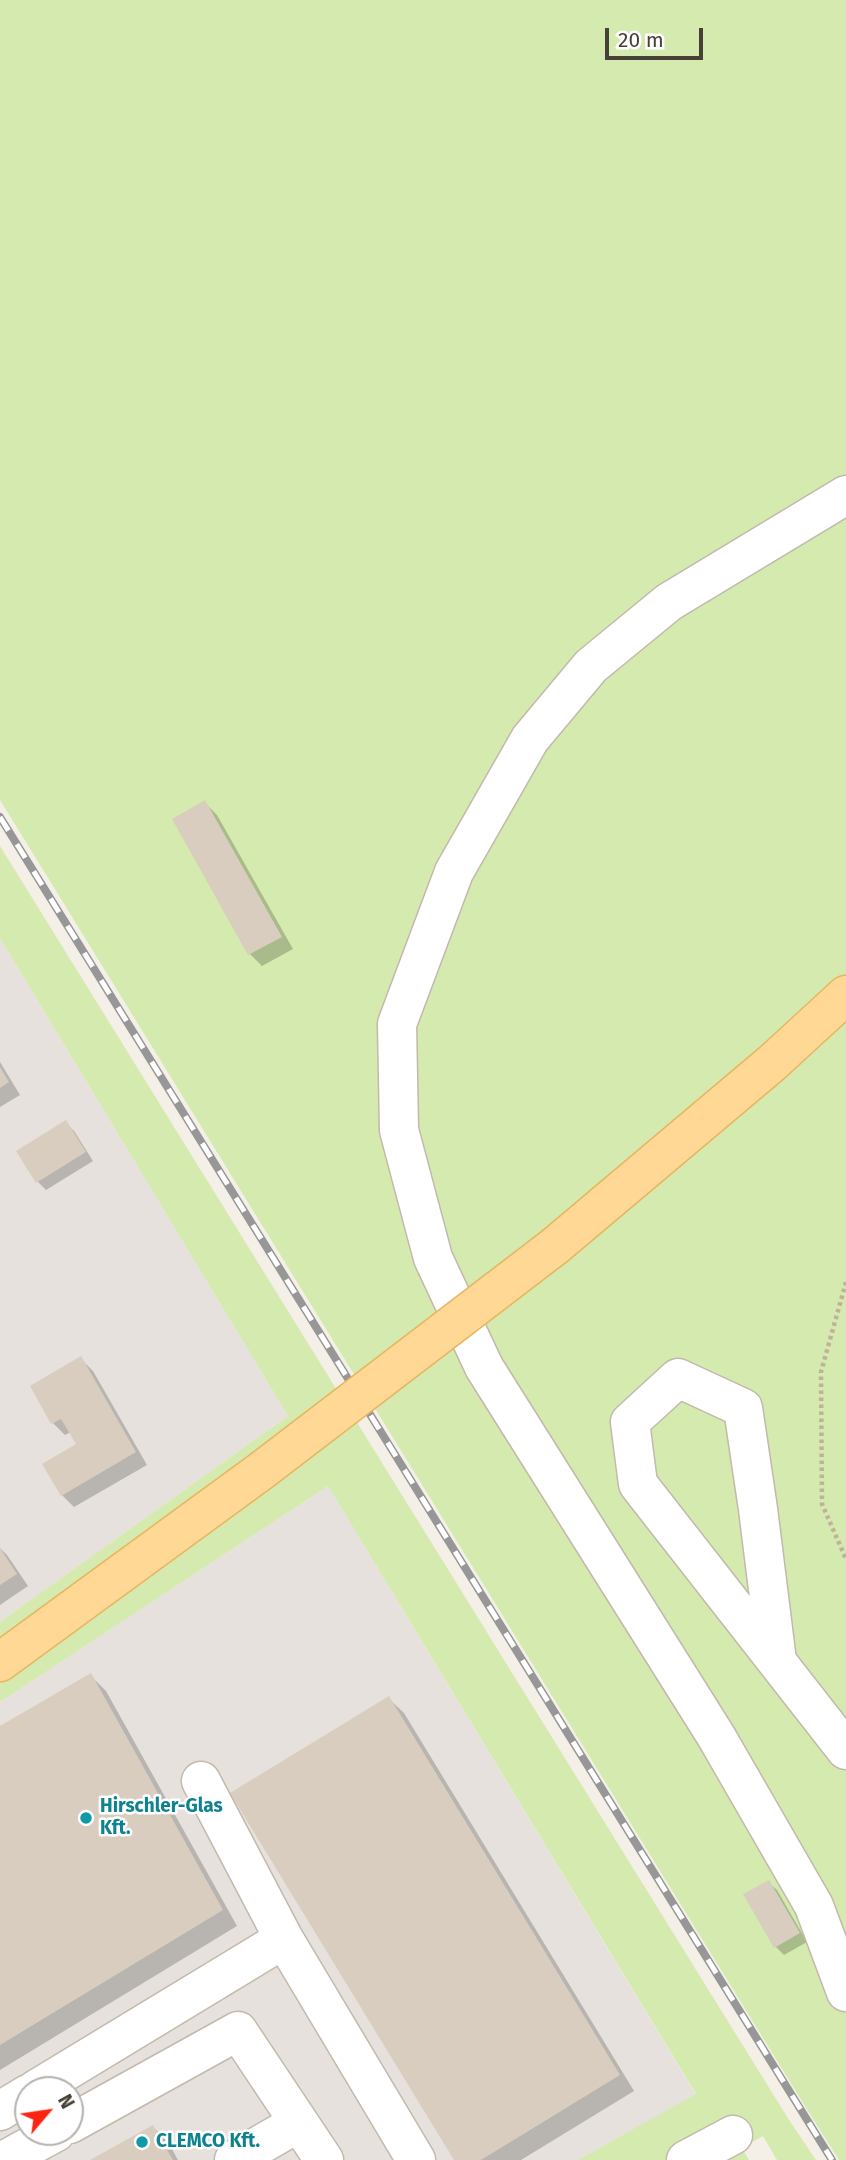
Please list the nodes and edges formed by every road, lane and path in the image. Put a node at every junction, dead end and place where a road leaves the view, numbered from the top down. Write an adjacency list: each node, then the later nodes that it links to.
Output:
1 (846, 495): 10 (street)
2 (846, 995): 6 (main road, bridge)
3 (846, 1282): 4 (path)
4 (846, 1559)
5 (777, 1661): 5 (street); 7 (street)
6 (0, 1662)
7 (846, 1750)
8 (201, 1781): 9 (street)
9 (284, 1939): 11 (street); 19 (street)
10 (846, 1992)
11 (58, 2076)
12 (84, 2116): 13 (street)
13 (298, 2123): 17 (street); 18 (street)
14 (733, 2135): 20 (street)
15 (30, 2146): 16 (street)
16 (5, 2160)
17 (234, 2160)
18 (324, 2160)
19 (416, 2160)
20 (686, 2160)

